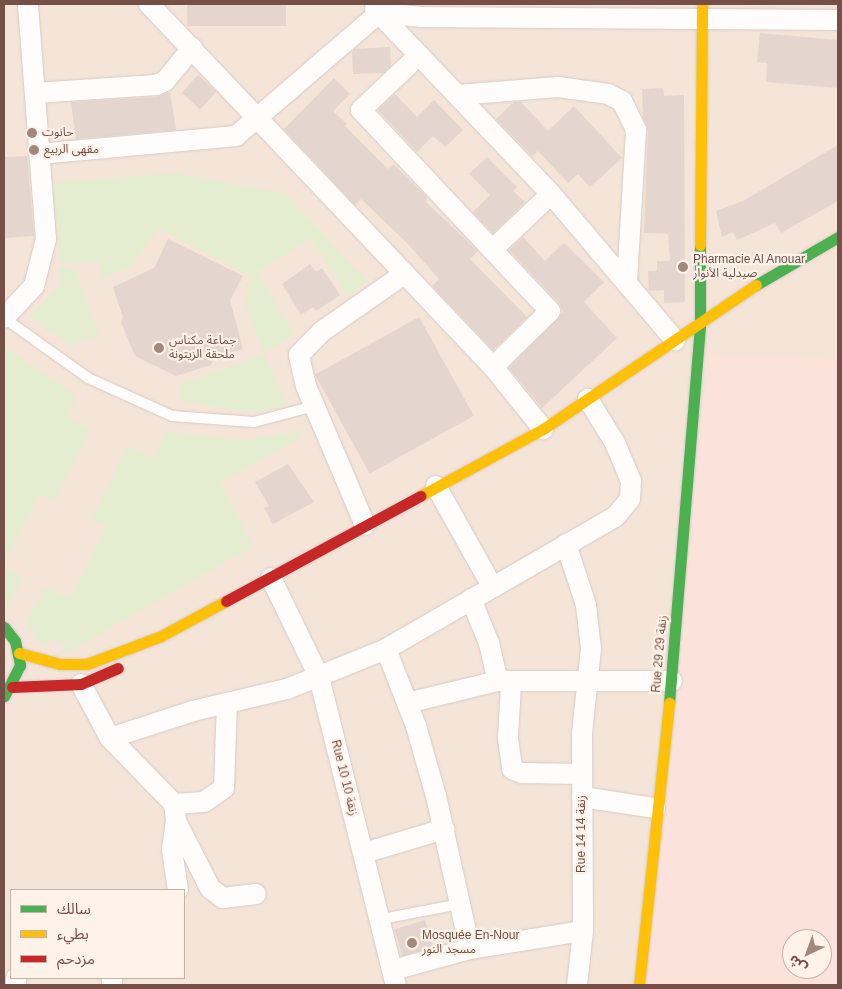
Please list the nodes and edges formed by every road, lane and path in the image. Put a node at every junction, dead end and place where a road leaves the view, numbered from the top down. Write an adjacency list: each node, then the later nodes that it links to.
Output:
1 (28, 4): 9 (street)
2 (149, 4): 7 (street)
3 (374, 8): 4 (street); 8 (street); 11 (street)
4 (422, 10): 5 (street)
5 (702, 12): 6 (street); 19 (street, Rue 29 زنقة 29)
6 (838, 20)
7 (192, 48): 9 (street); 11 (street)
8 (419, 55): 10 (street); 15 (street)
9 (35, 93): 12 (street)
10 (458, 95): 13 (street); 17 (street)
11 (260, 118): 12 (street); 16 (street)
12 (39, 154): 18 (street)
13 (551, 194): 15 (street); 17 (street)
14 (838, 237): 19 (street)
15 (493, 249): 21 (street)
16 (404, 274): 21 (street); 23 (street)
17 (627, 281): 20 (street)
18 (4, 318): 23 (lane)
19 (700, 324): 20 (street); 36 (street, Rue 29 زنقة 29)
20 (675, 340): 22 (street)
21 (493, 367): 24 (street)
22 (588, 399): 24 (street); 27 (street)
23 (314, 406): 26 (street)
24 (544, 428): 25 (street)
25 (436, 486): 26 (street); 29 (street)
26 (366, 526): 28 (street)
27 (566, 544): 29 (street); 38 (street, Rue 14 زنقة 14)
28 (272, 578): 32 (street); 35 (street, Rue 10 زنقة 10)
29 (492, 586): 30 (street)
30 (471, 599): 33 (street); 37 (street)
31 (4, 627): 34 (street)
32 (161, 636): 34 (street); 39 (street)
33 (386, 649): 35 (street); 43 (street)
34 (19, 652): 40 (street)
35 (319, 677): 42 (street); 50 (street, Rue 10 زنقة 10)
36 (672, 681): 38 (street); 47 (street, Rue 29 زنقة 29)
37 (504, 682): 38 (street); 43 (street); 45 (street)
38 (589, 682): 45 (street, Rue 14 زنقة 14)
39 (81, 684): 40 (street); 44 (street)
40 (12, 687): 41 (street)
41 (4, 696)
42 (227, 703): 44 (street); 48 (street)
43 (407, 703): 49 (street)
44 (110, 738): 48 (street)
45 (581, 774): 46 (street, Rue 14 زنقة 14)
46 (582, 797): 47 (street); 55 (street, Rue 14 زنقة 14)
47 (655, 808): 59 (street, Rue 29 زنقة 29)
48 (175, 812): 51 (street); 52 (street)
49 (444, 829): 50 (street); 53 (street)
50 (364, 853): 54 (street, Rue 10 زنقة 10)
51 (178, 889)
52 (256, 894)
53 (460, 904): 54 (lane); 56 (street)
54 (382, 919): 57 (street, Rue 10 زنقة 10)
55 (583, 931): 56 (street); 58 (street, Rue 14 زنقة 14)
56 (470, 948): 57 (street)
57 (395, 978)
58 (577, 985)
59 (639, 985)

